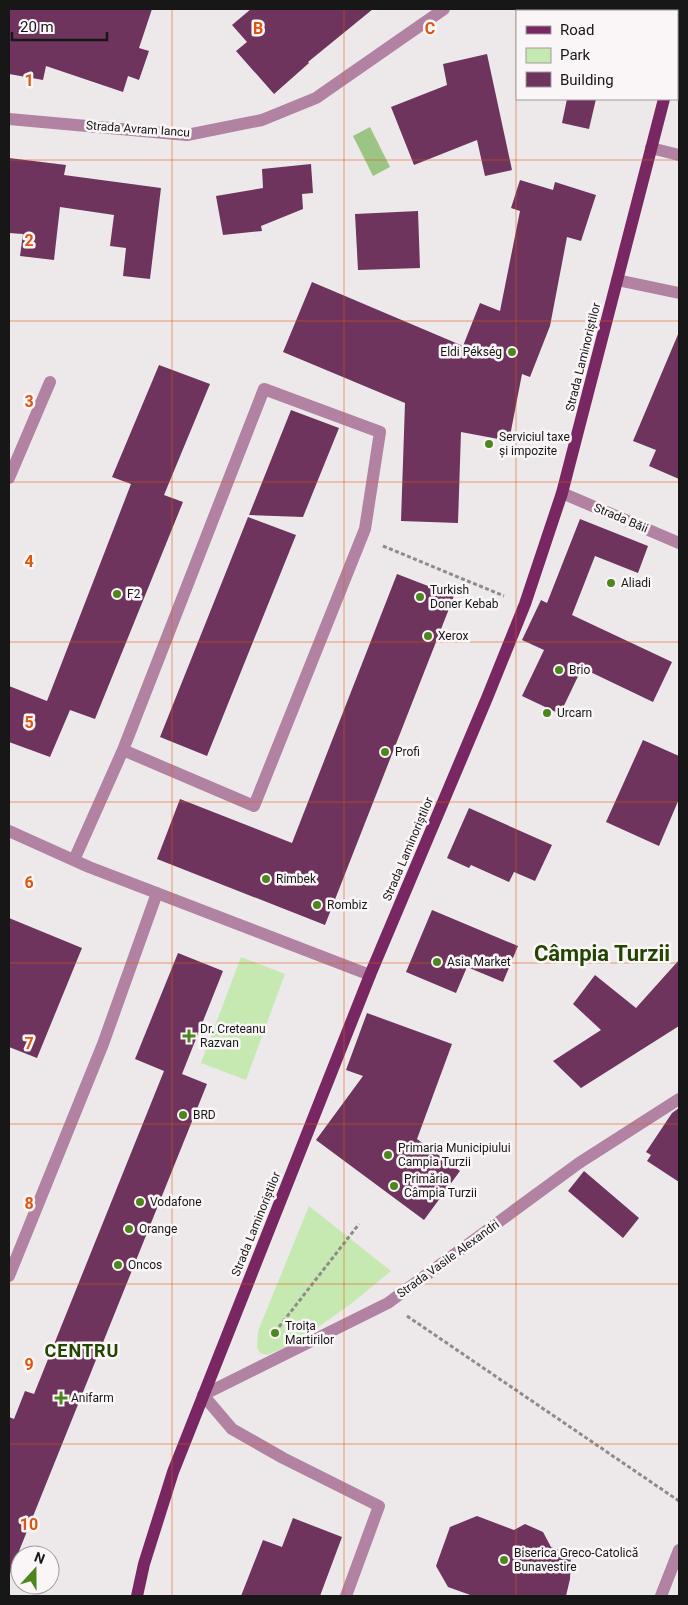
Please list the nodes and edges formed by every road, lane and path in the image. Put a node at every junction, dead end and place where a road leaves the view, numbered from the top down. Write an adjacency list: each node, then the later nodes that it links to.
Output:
1 (444, 9): 3 (street, Strada Avram Iancu)
2 (664, 100): 4 (main road, Strada Laminoriștilor)
3 (9, 119)
4 (651, 148): 5 (street); 6 (main road, Strada Laminoriștilor)
5 (679, 155)
6 (617, 280): 7 (street); 10 (main road, Strada Laminoriștilor)
7 (679, 293)
8 (50, 382): 9 (street)
9 (9, 478)
10 (562, 493): 12 (street, Strada Băii); 13 (main road, Strada Laminoriștilor)
11 (362, 537): 13 (path); 14 (street); 14 (street)
12 (679, 542)
13 (525, 604): 18 (main road, Strada Laminoriștilor)
14 (123, 750): 16 (street)
15 (9, 831): 16 (street)
16 (74, 860): 17 (street)
17 (157, 893): 18 (street); 21 (street)
18 (370, 975): 24 (main road, Strada Laminoriștilor)
19 (679, 1099): 22 (street, Strada Vasile Alexandri)
20 (359, 1224): 23 (path)
21 (9, 1276)
22 (388, 1303): 24 (street, Strada Vasile Alexandri); 25 (path)
23 (275, 1333)
24 (203, 1395): 27 (main road, Strada Laminoriștilor); 28 (street)
25 (679, 1501)
26 (679, 1550): 29 (street)
27 (137, 1596)
28 (346, 1596)
29 (661, 1596)

